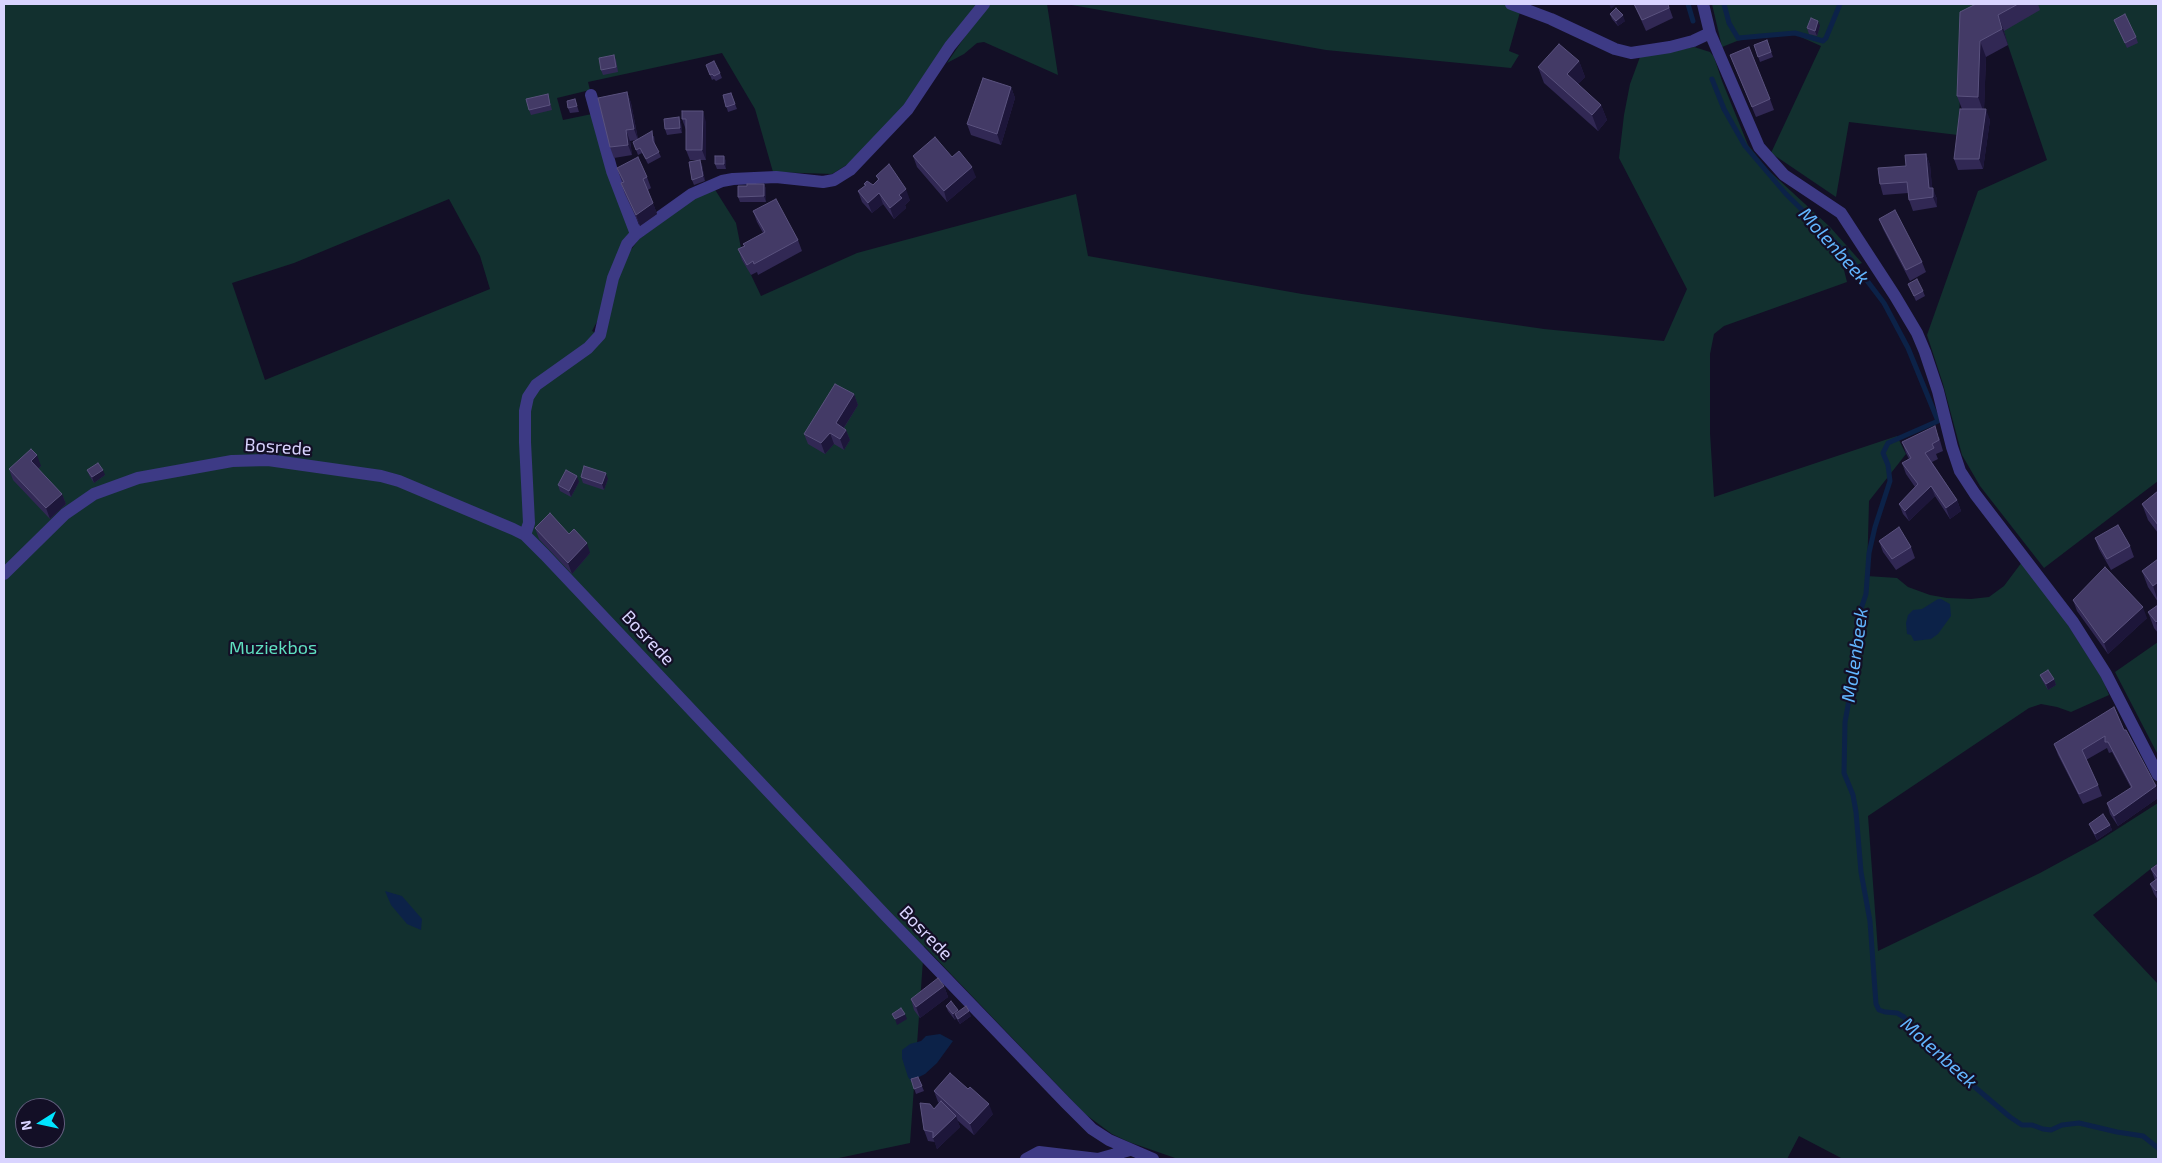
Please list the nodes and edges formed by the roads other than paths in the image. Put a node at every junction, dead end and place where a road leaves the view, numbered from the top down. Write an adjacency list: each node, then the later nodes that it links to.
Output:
1 (984, 4): 6 (street)
2 (1511, 4): 4 (street)
3 (1703, 4): 4 (street)
4 (1710, 33): 9 (street)
5 (591, 95): 6 (street)
6 (636, 234): 7 (street)
7 (525, 535): 8 (street, Bosrede); 10 (street, Bosrede)
8 (4, 574)
9 (2158, 775)
10 (1130, 1150): 11 (street); 12 (street, Bosrede)
11 (1026, 1159)
12 (1152, 1159)

